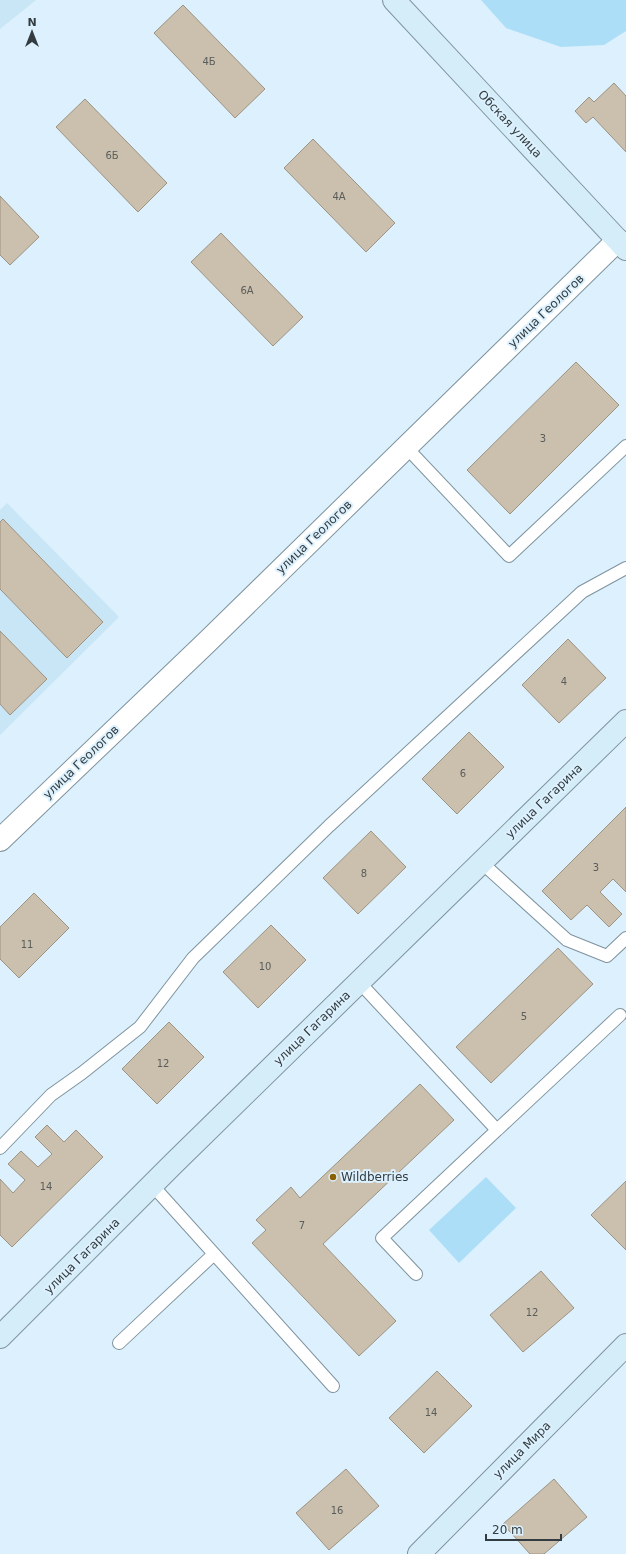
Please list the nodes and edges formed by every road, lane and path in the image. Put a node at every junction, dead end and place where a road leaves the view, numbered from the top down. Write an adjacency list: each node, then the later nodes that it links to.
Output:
1 (394, 0): 2 (street, Обская улица)
2 (623, 240): 4 (street, улица Геологов)
3 (626, 446): 4 (lane)
4 (406, 447): 7 (street, улица Геологов)
5 (626, 568): 13 (lane)
6 (626, 721): 8 (street, улица Гагарина)
7 (0, 840)
8 (482, 862): 9 (lane); 10 (street, улица Гагарина)
9 (626, 938)
10 (359, 982): 12 (lane); 14 (street, улица Гагарина)
11 (620, 1015): 12 (lane)
12 (497, 1130): 16 (lane)
13 (0, 1148)
14 (153, 1186): 15 (lane); 17 (street, улица Гагарина)
15 (214, 1254): 18 (lane); 20 (lane)
16 (416, 1274)
17 (0, 1337)
18 (119, 1343)
19 (626, 1345): 21 (street, улица Мира)
20 (333, 1386)
21 (419, 1554)

